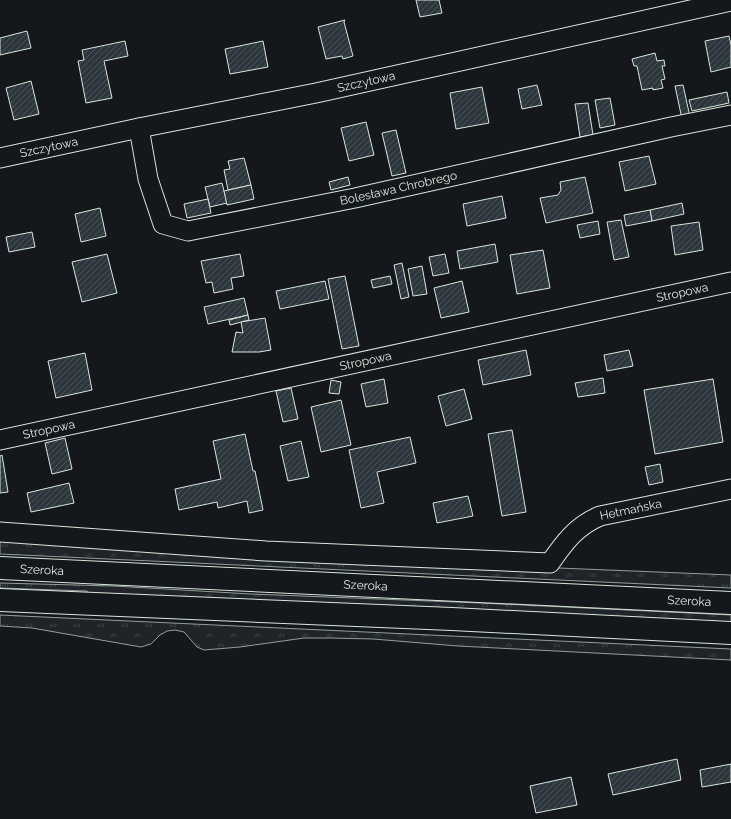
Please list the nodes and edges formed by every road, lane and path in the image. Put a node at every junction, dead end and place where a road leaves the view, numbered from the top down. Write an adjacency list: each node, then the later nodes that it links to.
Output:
1 (731, 1): 3 (street, Szczytowa)
2 (731, 115): 3 (street, Bolesława Chrobrego)
3 (139, 128): 4 (street, Szczytowa)
4 (0, 158)
5 (731, 282): 6 (street, Stropowa)
6 (0, 440)
7 (731, 490): 8 (street, Hetmańska)
8 (0, 532)
9 (0, 568): 11 (main road, Szeroka)
10 (0, 600): 12 (main road)
11 (731, 603)
12 (731, 633)

